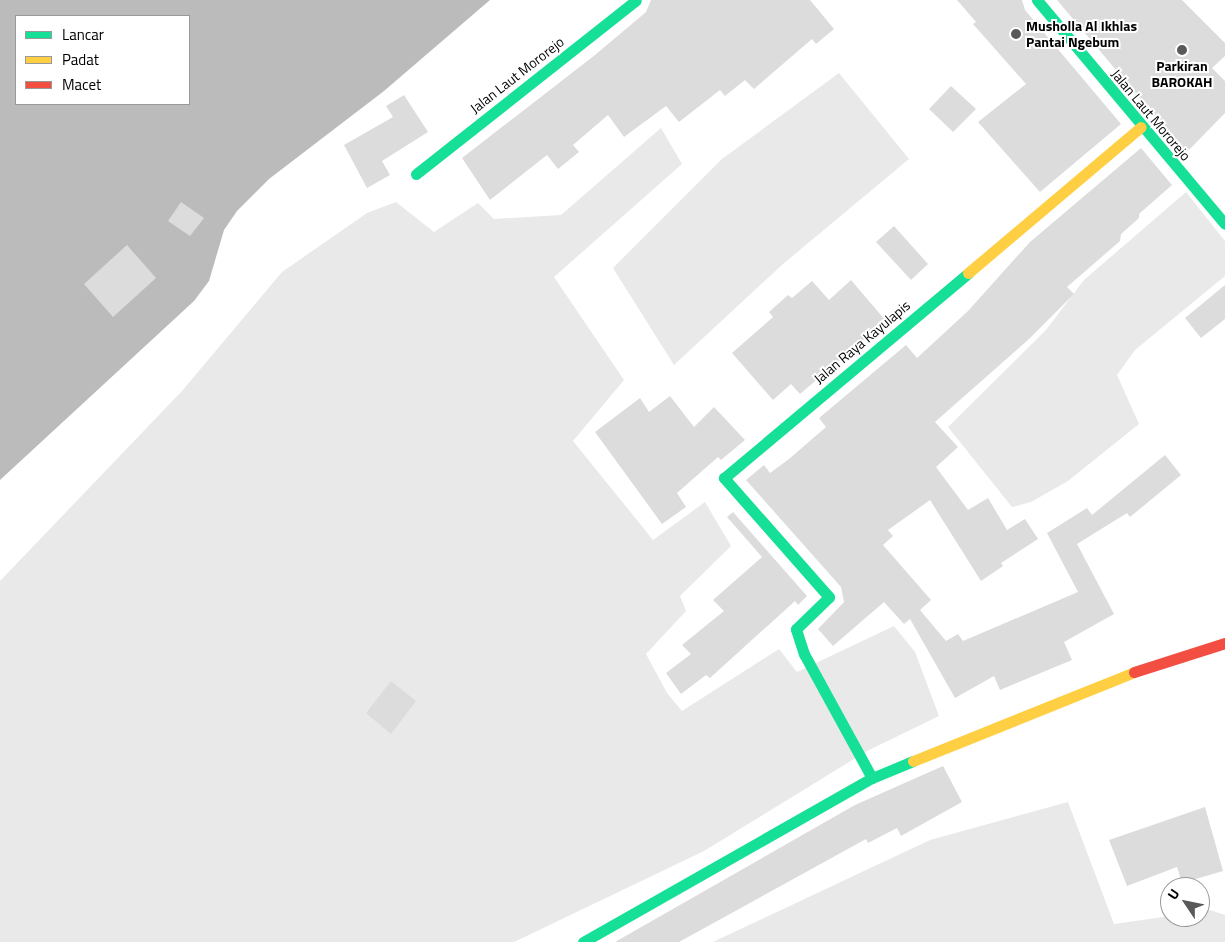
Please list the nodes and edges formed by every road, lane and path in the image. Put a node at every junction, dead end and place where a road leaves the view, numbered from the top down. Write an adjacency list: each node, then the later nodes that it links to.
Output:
1 (636, 0): 4 (street, Jalan Laut Mororejo)
2 (1037, 0): 3 (street, Jalan Laut Mororejo)
3 (1141, 127): 5 (street, Jalan Laut Mororejo); 7 (street, Jalan Raya Kayulapis)
4 (416, 174)
5 (1225, 224)
6 (1225, 643): 7 (street)
7 (872, 778): 8 (street)
8 (583, 942)

